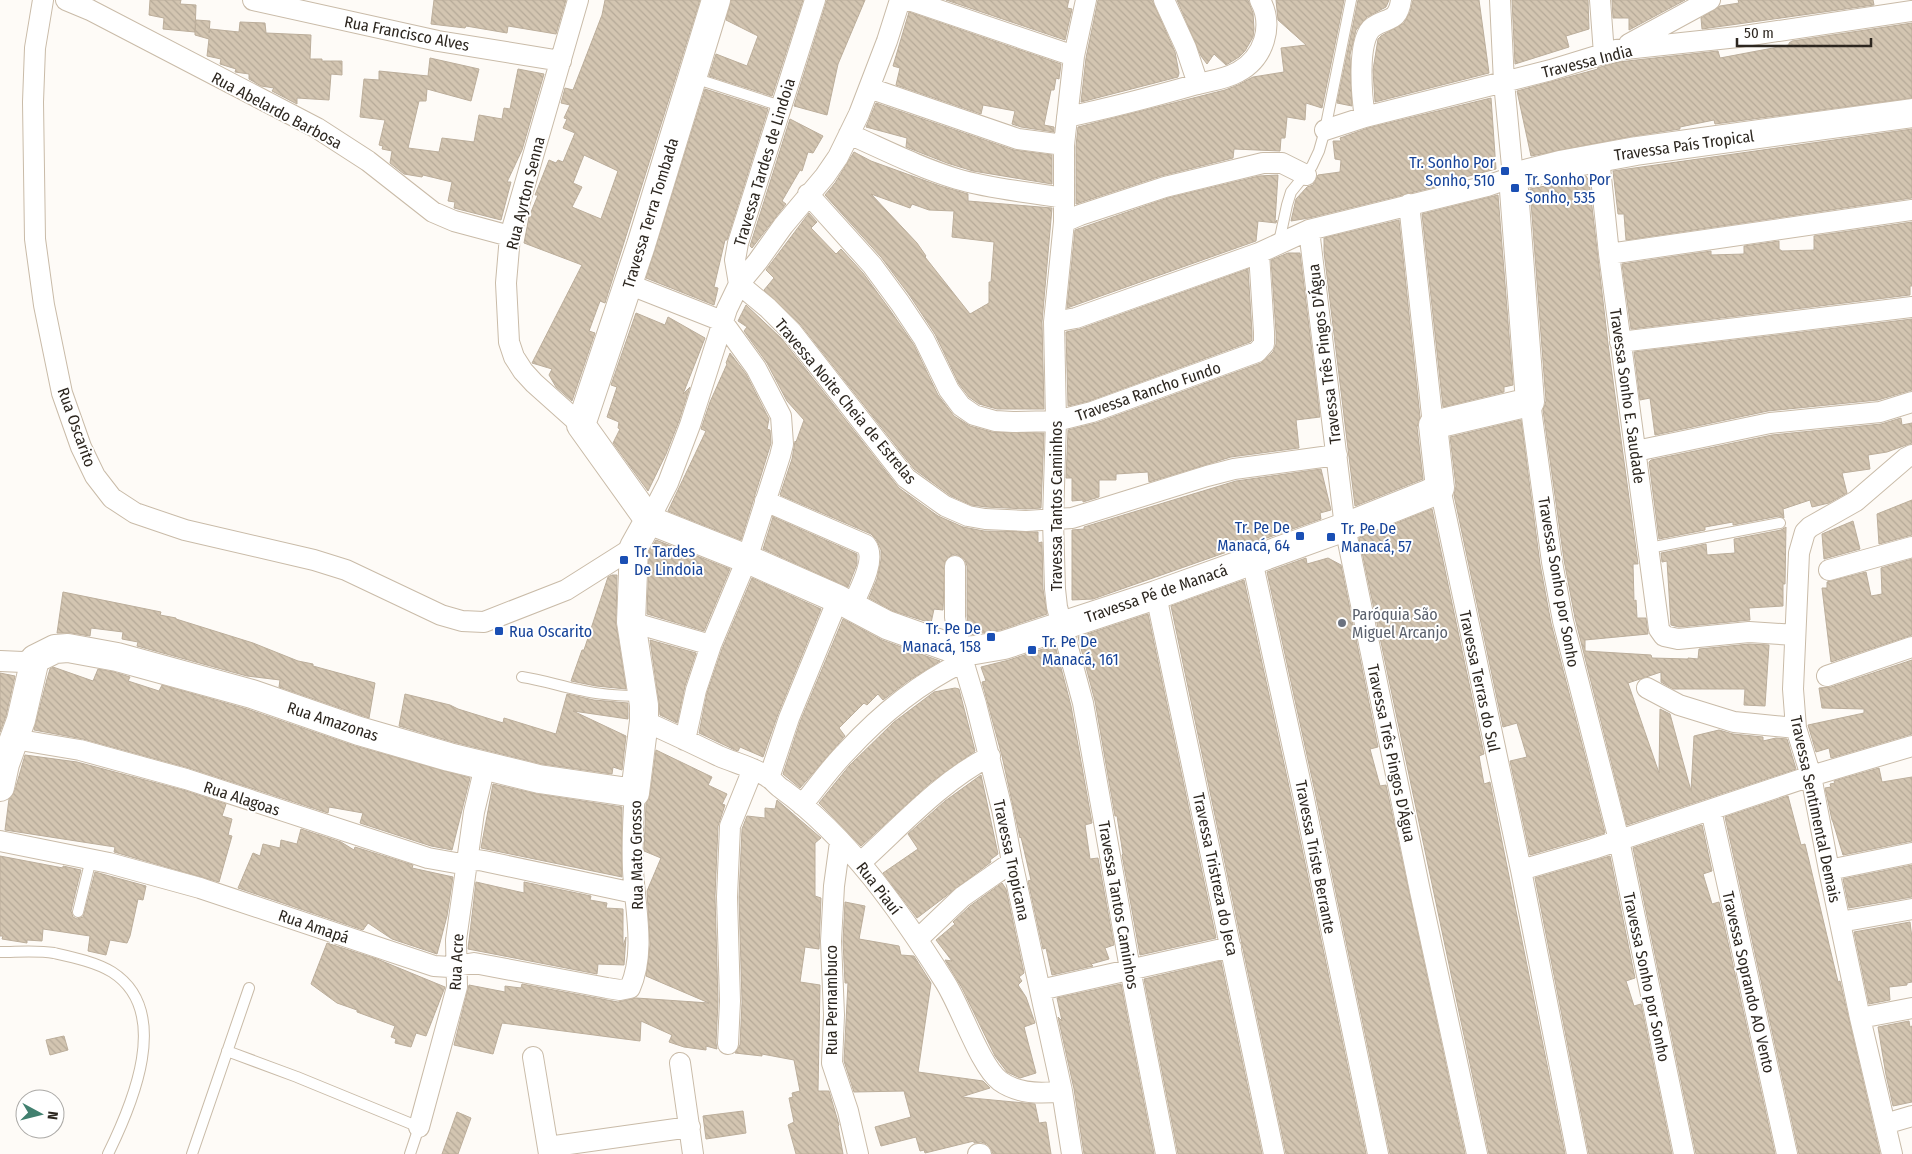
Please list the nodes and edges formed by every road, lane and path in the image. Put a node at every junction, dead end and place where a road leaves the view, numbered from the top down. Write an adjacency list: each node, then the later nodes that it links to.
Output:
1 (43, 0): 66 (street, Rua Oscarito)
2 (66, 0): 42 (street, Rua Abelardo Barbosa)
3 (254, 0): 21 (street, Rua Francisco Alves)
4 (578, 0): 21 (street, Rua Ayrton Senna)
5 (716, 0): 22 (street, Travessa Terra Tombada)
6 (815, 0): 26 (street, Travessa Tardes de Lindoia)
7 (900, 0): 25 (street)
8 (909, 0): 20 (street)
9 (1086, 0): 20 (street, Travessa Tantos Caminhos)
10 (1164, 0): 24 (street)
11 (1260, 0): 24 (street)
12 (1351, 0): 30 (lane)
13 (1401, 0): 29 (street)
14 (1500, 0): 23 (street, Travessa Sonho por Sonho)
15 (1600, 0): 19 (street)
16 (1710, 0): 19 (street)
17 (1884, 8): 18 (street, Travessa India); 19 (street, Travessa India)
18 (1912, 11)
19 (1610, 52): 23 (street, Travessa India)
20 (1074, 56): 28 (street, Travessa Tantos Caminhos)
21 (561, 61): 42 (street, Rua Ayrton Senna)
22 (692, 77): 26 (lane); 46 (street, Travessa Terra Tombada)
23 (1504, 82): 29 (street, Travessa India); 35 (street, Travessa Sonho por Sonho)
24 (1198, 84): 28 (street)
25 (869, 88): 31 (street); 32 (street)
26 (781, 106): 47 (street, Travessa Tardes de Lindoia)
27 (1912, 113): 33 (street, Travessa País Tropical)
28 (1067, 117): 32 (street, Travessa Tantos Caminhos)
29 (1365, 117): 30 (street, Travessa India)
30 (1326, 130): 34 (lane)
31 (849, 134): 36 (street); 37 (street)
32 (1064, 145): 37 (street, Travessa Tantos Caminhos)
33 (1599, 158): 35 (street, Travessa País Tropical); 45 (street, Travessa Sonho E. Saudade)
34 (1306, 175): 40 (street); 43 (lane)
35 (1514, 177): 38 (street, Travessa País Tropical); 52 (street, Travessa Sonho por Sonho)
36 (808, 194): 47 (street); 54 (street, Travessa Rancho Fundo)
37 (1064, 198): 40 (street, Travessa Tantos Caminhos)
38 (1409, 204): 41 (street, Travessa País Tropical); 56 (street, Travessa Terras do Sul)
39 (1912, 210): 45 (street)
40 (1064, 222): 50 (street, Travessa Tantos Caminhos)
41 (1309, 230): 43 (street, Travessa País Tropical); 58 (street, Travessa Três Pingos D'Água)
42 (510, 236): 55 (street, Rua Ayrton Senna)
43 (1279, 242): 44 (street, Travessa País Tropical)
44 (1259, 253): 50 (street, Travessa País Tropical); 54 (street, Travessa Rancho Fundo)
45 (1608, 254): 51 (street, Travessa Sonho E. Saudade)
46 (628, 284): 49 (street); 55 (street, Travessa Terra Tombada)
47 (739, 284): 49 (street); 63 (street, Travessa Noite Cheia de Estrelas)
48 (1912, 307): 51 (street)
49 (722, 321): 61 (street); 62 (street)
50 (1054, 322): 54 (street, Travessa Tantos Caminhos)
51 (1620, 342): 57 (street, Travessa Sonho E. Saudade)
52 (1530, 402): 56 (street); 98 (street, Travessa Sonho por Sonho)
53 (1912, 402): 57 (street)
54 (1056, 421): 63 (street, Travessa Tantos Caminhos)
55 (581, 425): 62 (street, Rua Ayrton Senna)
56 (1433, 425): 60 (street, Travessa Terras do Sul)
57 (1636, 452): 68 (street, Travessa Sonho E. Saudade)
58 (1337, 455): 63 (street, Travessa Noite Cheia de Estrelas); 65 (street, Travessa Três Pingos D'Água)
59 (1912, 455): 77 (street, Travessa Sentimental Demais)
60 (1440, 488): 65 (street, Travessa Pé de Manacá); 106 (street, Travessa Terras do Sul)
61 (765, 501): 69 (street); 74 (street)
62 (649, 520): 66 (street); 69 (street, Travessa Pé de Manacá)
63 (1054, 520): 76 (street, Travessa Tantos Caminhos)
64 (1780, 523): 68 (lane)
65 (1345, 527): 70 (street, Travessa Pé de Manacá); 141 (street, Travessa Três Pingos D'Água)
66 (634, 547): 75 (street, Rua Mato Grosso)
67 (1912, 547): 72 (street)
68 (1650, 548): 77 (street, Travessa Sonho E. Saudade)
69 (747, 559): 74 (street, Travessa Pé de Manacá); 78 (street)
70 (1252, 560): 73 (street, Travessa Pé de Manacá); 140 (street, Travessa Triste Berrante)
71 (955, 566): 80 (street, Travessa Tropicana)
72 (1829, 570)
73 (1156, 595): 76 (street, Travessa Pé de Manacá); 113 (street, Travessa Tristreza do Jeca)
74 (845, 603): 80 (street, Travessa Pé de Manacá); 93 (street)
75 (631, 622): 78 (street); 86 (street, Rua Mato Grosso)
76 (1062, 625): 80 (street, Travessa Pé de Manacá); 116 (street, Travessa Tantos Caminhos)
77 (1795, 635): 87 (street, Travessa Sentimental Demais)
78 (711, 645): 88 (street)
79 (1912, 646): 83 (street)
80 (962, 656): 90 (street, Travessa Tropicana); 96 (street)
81 (35, 659): 82 (street); 91 (street); 92 (street, Rua Amazonas)
82 (0, 661)
83 (1834, 674)
84 (522, 677): 86 (lane)
85 (1646, 688): 87 (street)
86 (643, 709): 88 (street, Rua Piauí); 95 (street, Rua Mato Grosso)
87 (1796, 728): 94 (street, Travessa Sentimental Demais)
88 (684, 740): 93 (street, Rua Piauí)
89 (1912, 746): 94 (street)
90 (990, 756): 104 (street, Travessa Tropicana); 105 (street)
91 (5, 763): 103 (street, Rua Alagoas)
92 (485, 766): 95 (street, Rua Amazonas); 103 (street, Rua Acre)
93 (761, 773): 96 (street, Rua Piauí); 122 (street)
94 (1811, 776): 97 (street); 107 (street, Travessa Sentimental Demais)
95 (634, 793): 108 (street, Rua Mato Grosso)
96 (802, 805): 100 (street, Rua Piauí)
97 (1711, 810): 98 (street); 144 (street, Travessa Soprando AO Vento)
98 (1619, 840): 106 (street); 143 (street, Travessa Sonho por Sonho)
99 (0, 841): 102 (street, Rua Amapá)
100 (840, 842): 105 (street, Rua Piauí); 136 (street, Rua Pernambuco)
101 (1912, 853): 107 (street)
102 (91, 859): 110 (lane); 115 (street, Rua Amapá)
103 (467, 862): 108 (street, Rua Alagoas); 115 (street, Rua Acre)
104 (1012, 862): 112 (street); 119 (street, Travessa Tropicana)
105 (860, 863): 112 (street, Rua Piauí)
106 (1521, 870): 142 (street, Travessa Terras do Sul)
107 (1829, 870): 111 (street, Travessa Sentimental Demais)
108 (634, 893): 118 (street, Rua Mato Grosso)
109 (1912, 909): 111 (street)
110 (78, 912)
111 (1840, 922): 121 (street, Travessa Sentimental Demais)
112 (918, 939): 126 (street, Rua Piauí)
113 (1231, 947): 116 (street); 139 (street, Travessa Tristreza do Jeca)
114 (0, 952): 132 (lane)
115 (458, 965): 118 (street, Rua Amapá); 129 (street, Rua Acre)
116 (1130, 969): 119 (street); 138 (street, Travessa Tantos Caminhos)
117 (249, 988): 123 (lane)
118 (630, 988)
119 (1040, 990): 126 (street, Travessa Tropicana)
120 (1912, 1008): 121 (street)
121 (1860, 1018): 128 (street, Travessa Sentimental Demais)
122 (728, 1044)
123 (227, 1051): 129 (lane); 133 (lane)
124 (533, 1057): 131 (street)
125 (680, 1063): 130 (street)
126 (1062, 1091): 137 (street, Travessa Tropicana)
127 (1912, 1116): 128 (street)
128 (1885, 1124): 145 (street, Travessa Sentimental Demais)
129 (419, 1127): 134 (lane, Rua Acre)
130 (690, 1127): 131 (street); 135 (street)
131 (549, 1151)
132 (108, 1154)
133 (192, 1154)
134 (410, 1154)
135 (694, 1154)
136 (858, 1154)
137 (1072, 1154)
138 (1166, 1154)
139 (1274, 1154)
140 (1378, 1154)
141 (1477, 1154)
142 (1577, 1154)
143 (1684, 1154)
144 (1788, 1154)
145 (1892, 1154)

